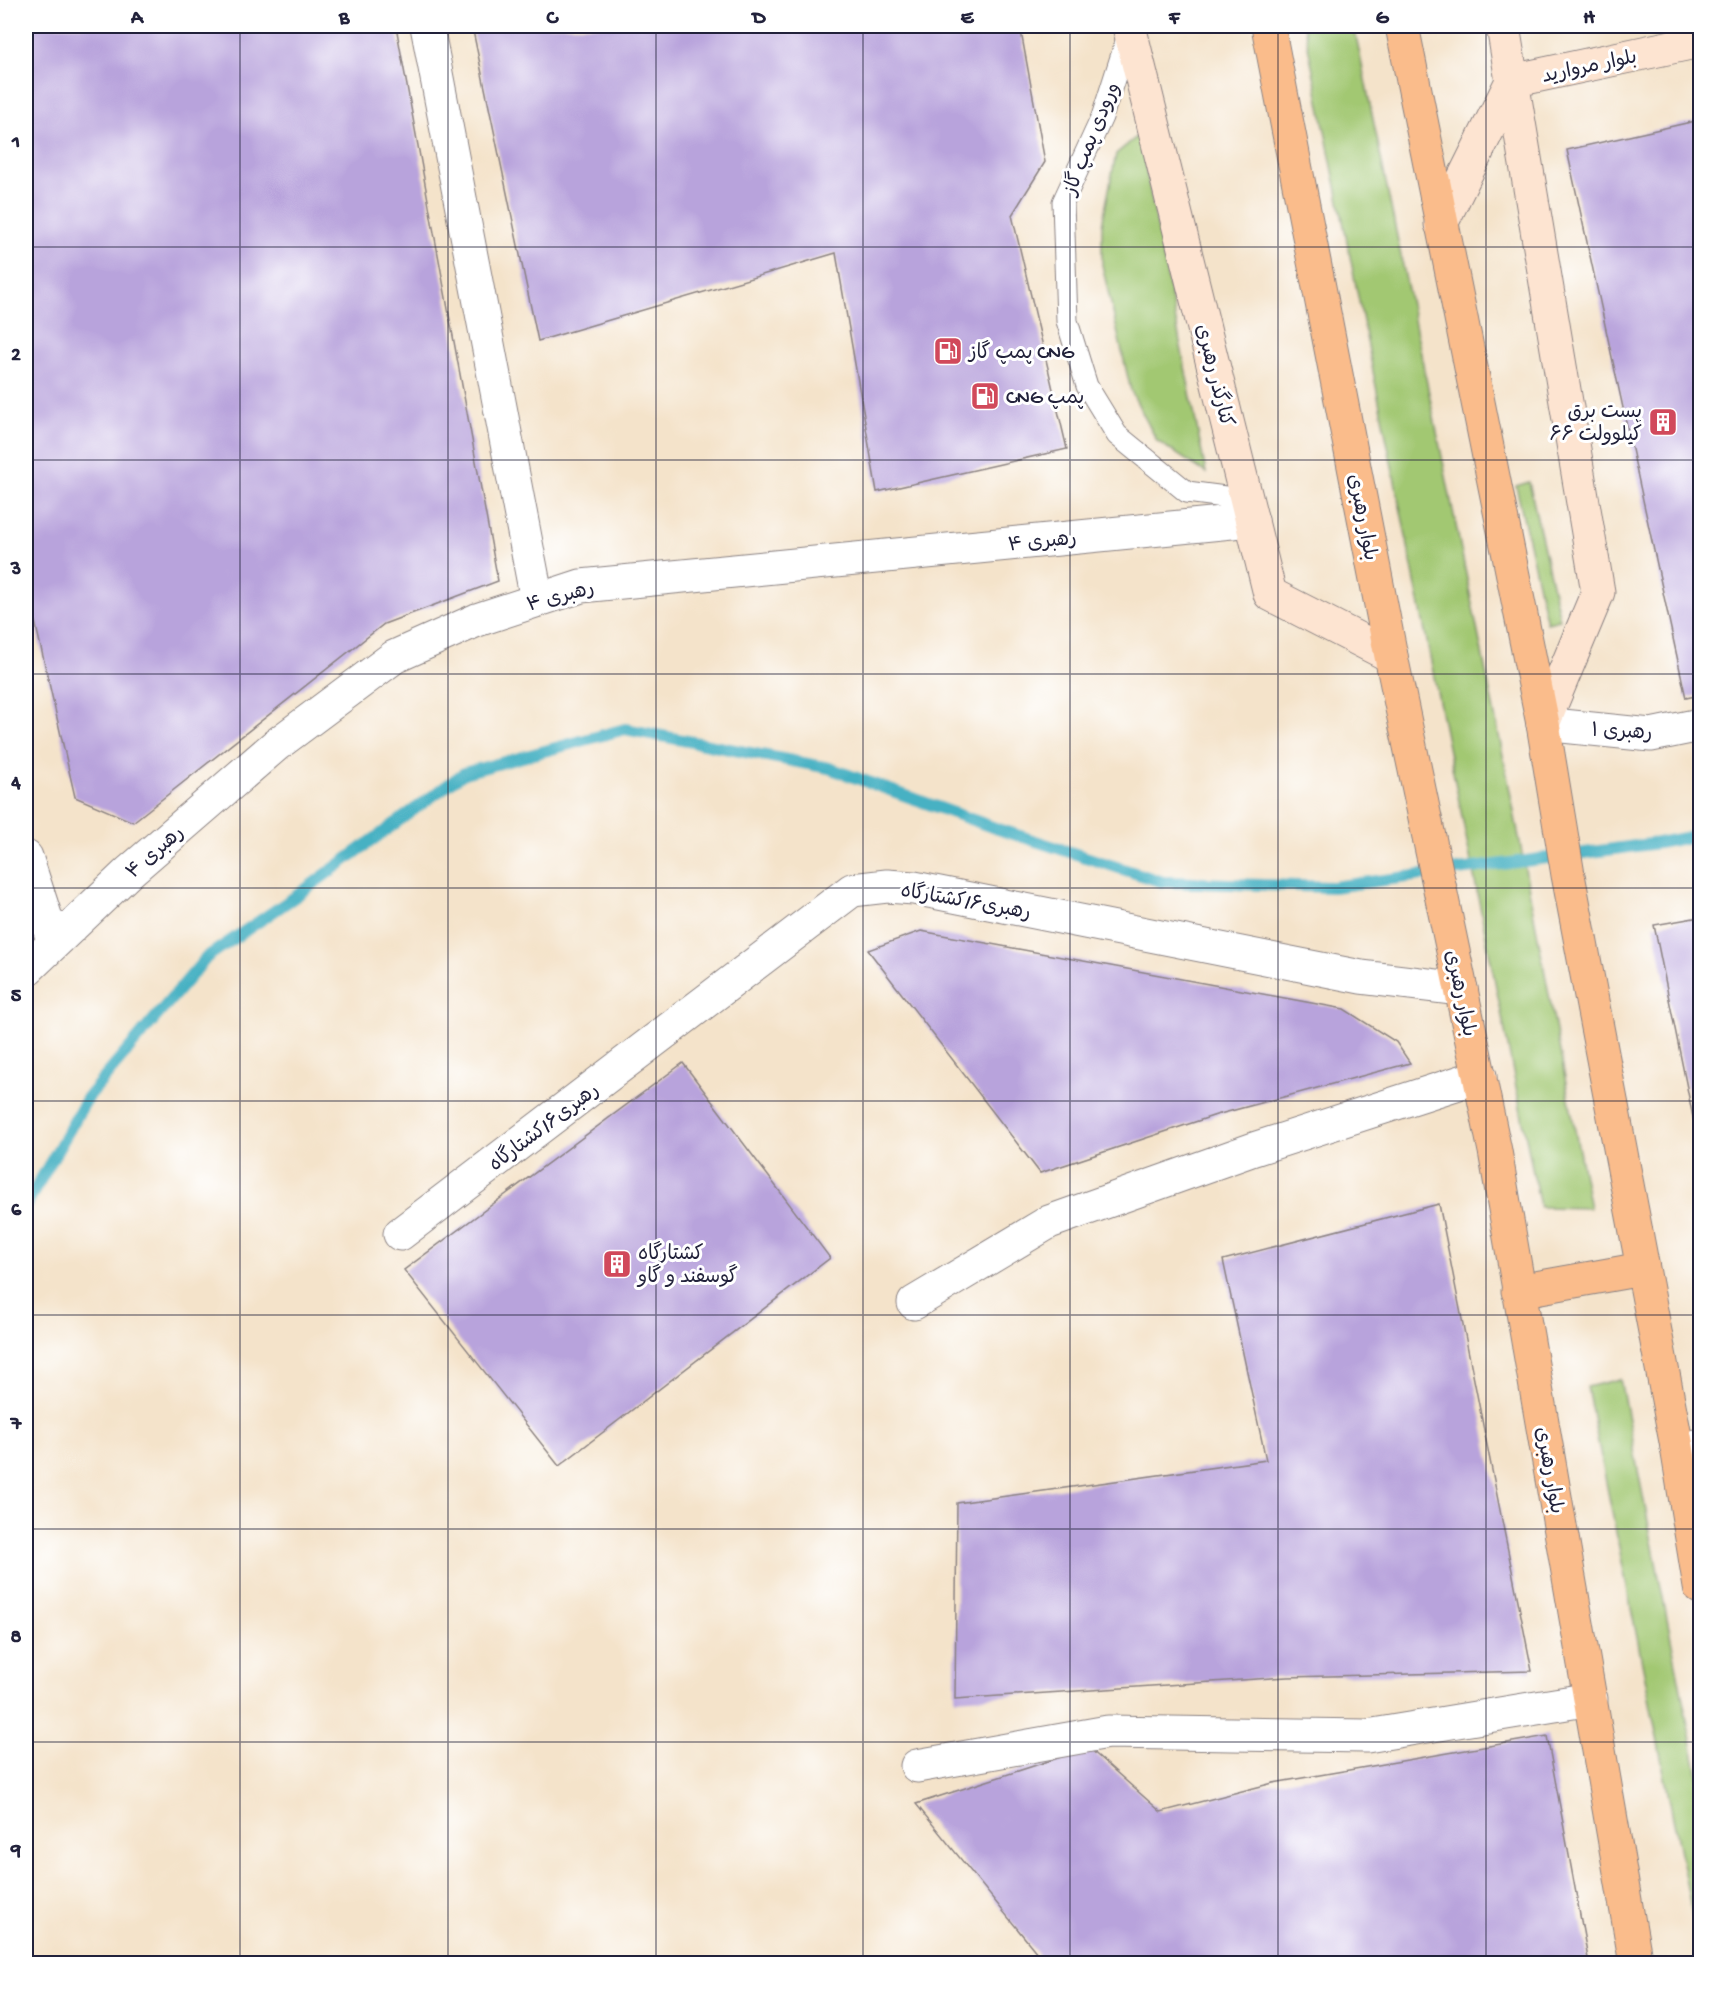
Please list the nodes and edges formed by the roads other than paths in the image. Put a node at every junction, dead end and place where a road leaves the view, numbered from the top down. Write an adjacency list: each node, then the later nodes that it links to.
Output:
1 (427, 26): 10 (street)
2 (1268, 26): 11 (main road, بلوار رهبری)
3 (1402, 26): 8 (main road)
4 (1503, 26): 7 (street)
5 (1129, 27): 9 (street, کنارگذر رهبری); 9 (lane, ورودی پمپ گاز)
6 (1701, 41): 7 (street, بلوار مروارید)
7 (1512, 81): 8 (street); 12 (street)
8 (1441, 225): 12 (main road)
9 (1250, 510): 10 (street, رهبری ۴); 11 (street, کنارگذر رهبری)
10 (537, 600): 15 (street, رهبری ۴)
11 (1391, 656): 17 (main road, بلوار رهبری)
12 (1543, 724): 13 (street, رهبری ۱); 20 (main road)
13 (1701, 725)
14 (26, 857): 15 (street)
15 (54, 943): 16 (street, رهبری ۴)
16 (26, 970)
17 (1460, 981): 18 (main road, بلوار رهبری); 19 (street, رهبری۶/کشتارگاه)
18 (1480, 1076): 21 (main road, بلوار رهبری); 22 (street)
19 (400, 1234)
20 (1642, 1269): 21 (main road); 23 (main road)
21 (1518, 1291): 25 (main road, بلوار رهبری)
22 (914, 1304)
23 (1689, 1446): 24 (main road)
24 (1701, 1587)
25 (1591, 1699): 26 (street); 27 (main road, بلوار رهبری)
26 (917, 1766)
27 (1636, 1964)

